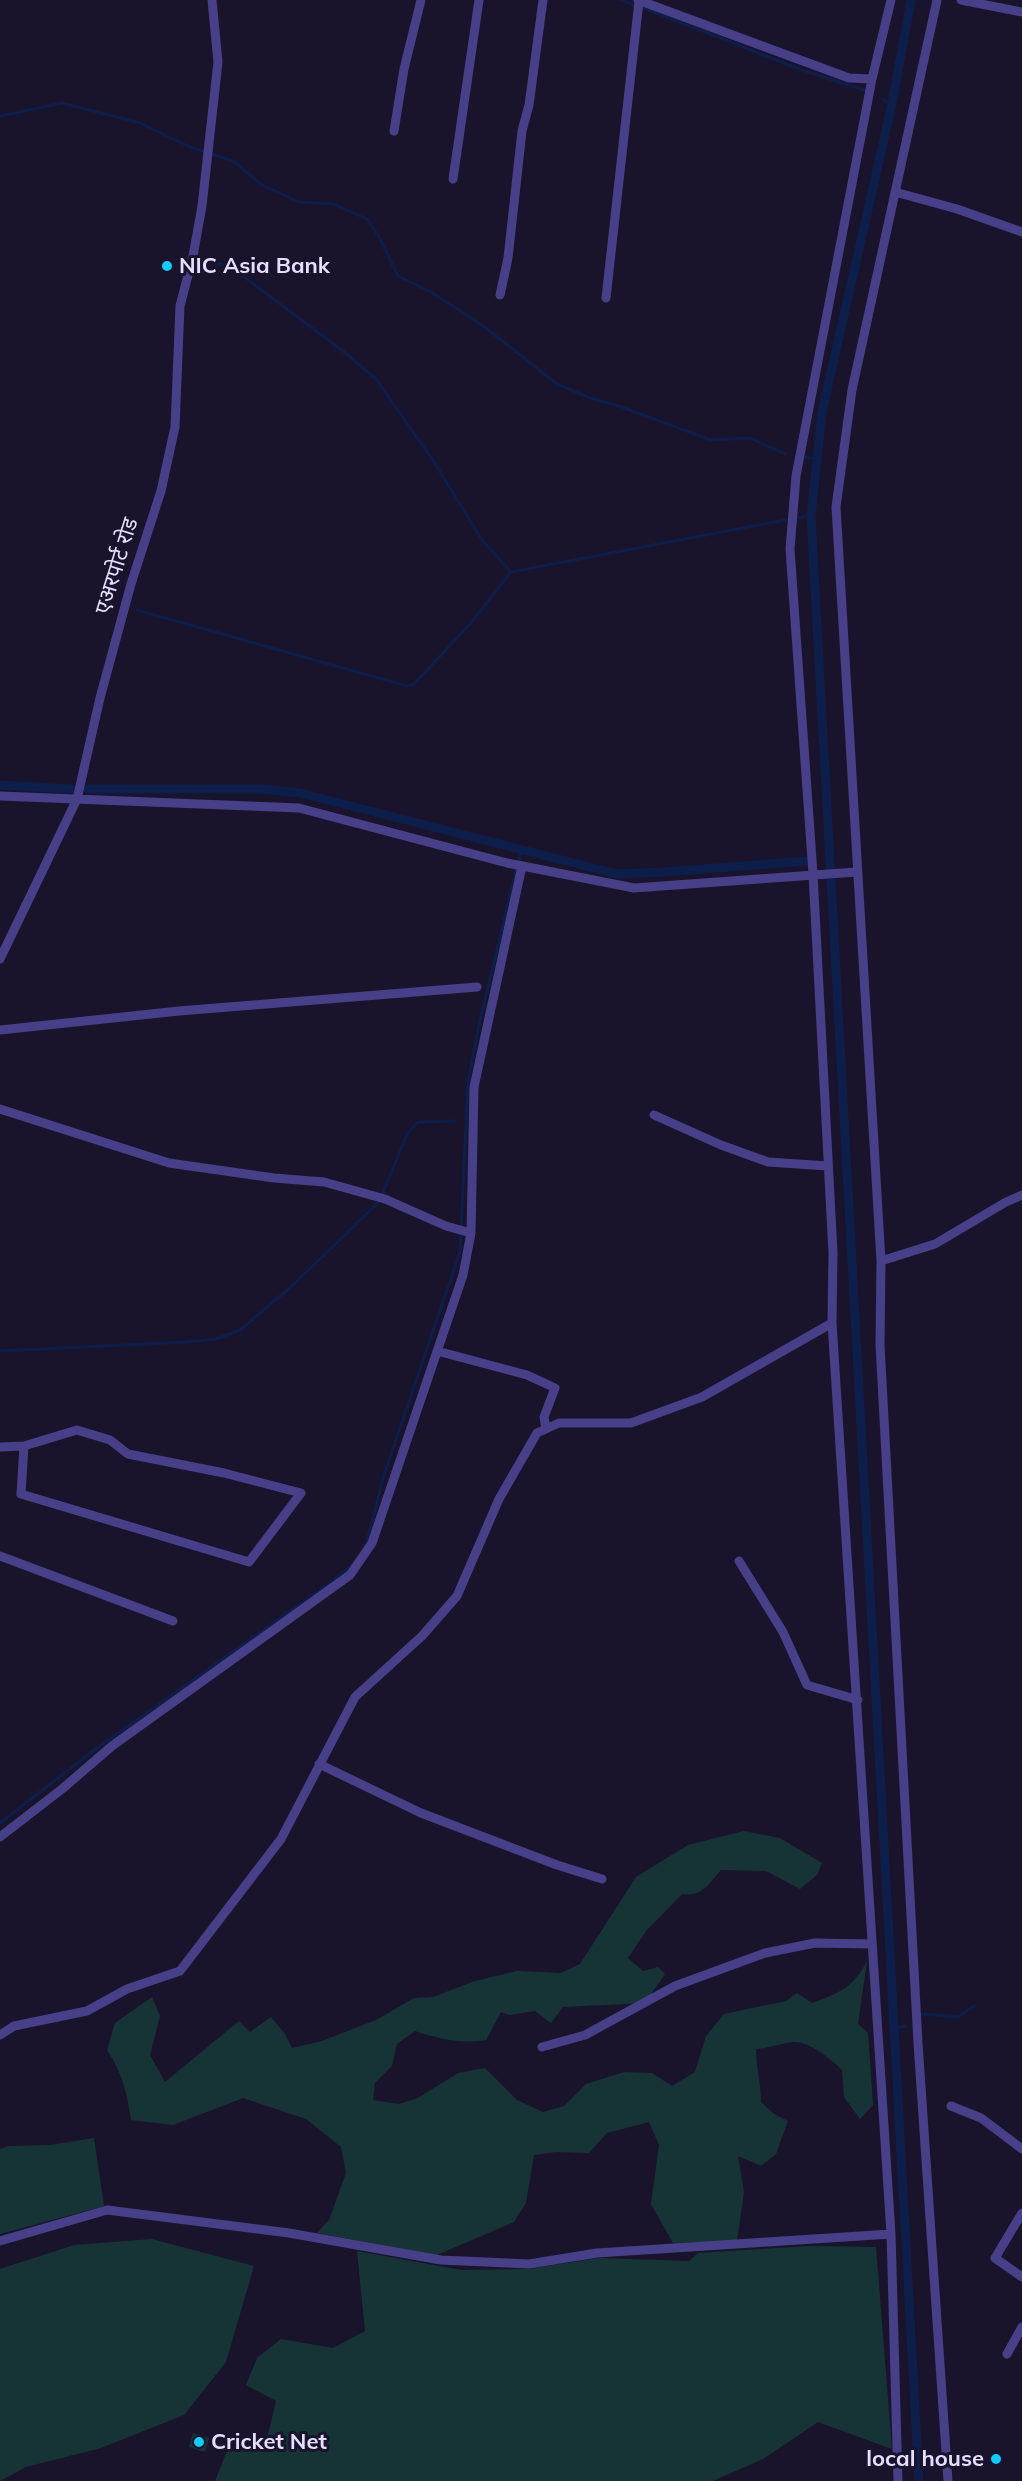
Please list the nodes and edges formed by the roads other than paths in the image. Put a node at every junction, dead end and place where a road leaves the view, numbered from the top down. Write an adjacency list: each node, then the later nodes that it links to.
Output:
1 (212, 0): 18 (street, एअरपोर्ट रोड)
2 (422, 0): 11 (street)
3 (478, 0): 12 (street)
4 (543, 0): 15 (street)
5 (638, 0): 10 (street); 16 (street)
6 (891, 0): 10 (street)
7 (937, 0): 13 (street)
8 (961, 0): 9 (street)
9 (1022, 12)
10 (872, 79): 21 (street)
11 (394, 131)
12 (453, 179)
13 (896, 192): 14 (street); 20 (street)
14 (1022, 232)
15 (500, 295)
16 (606, 298)
17 (0, 796): 18 (street)
18 (77, 799): 19 (street); 22 (street, एअरपोर्ट रोड)
19 (521, 866): 21 (street); 29 (street)
20 (852, 872): 21 (street); 30 (street)
21 (813, 874): 27 (street)
22 (0, 959)
23 (477, 987): 24 (street)
24 (0, 1030)
25 (0, 1109): 29 (street)
26 (654, 1116): 27 (street)
27 (828, 1166): 31 (street)
28 (1022, 1195): 30 (street)
29 (471, 1233): 32 (street)
30 (881, 1261): 55 (street)
31 (832, 1323): 33 (street); 39 (street)
32 (437, 1351): 33 (street); 41 (street)
33 (546, 1429): 40 (street)
34 (24, 1446): 34 (street); 35 (street)
35 (0, 1447)
36 (0, 1556): 38 (street)
37 (739, 1561): 39 (street)
38 (173, 1621)
39 (858, 1700): 43 (street)
40 (320, 1764): 42 (street); 44 (street)
41 (0, 1837)
42 (602, 1879)
43 (872, 1944): 45 (street); 49 (street)
44 (0, 2035)
45 (542, 2047)
46 (951, 2106): 47 (street)
47 (1022, 2149)
48 (1022, 2213): 51 (street)
49 (891, 2234): 50 (street); 54 (street)
50 (0, 2241)
51 (1022, 2277)
52 (1022, 2328): 53 (street)
53 (1006, 2354)
54 (898, 2481)
55 (948, 2481)

